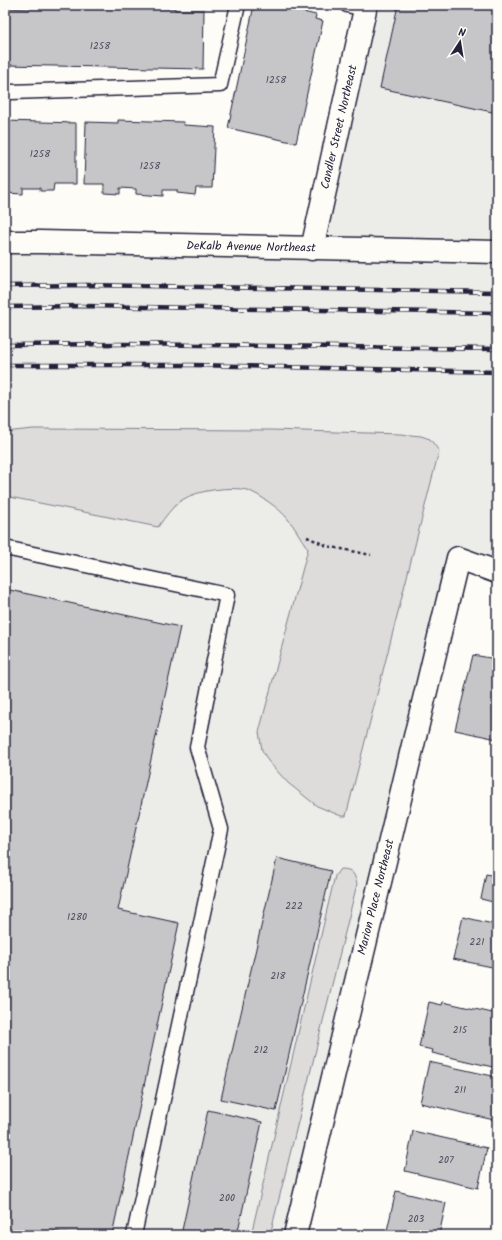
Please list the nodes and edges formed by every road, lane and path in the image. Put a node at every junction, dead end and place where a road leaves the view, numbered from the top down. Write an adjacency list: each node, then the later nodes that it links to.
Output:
1 (238, 5): 3 (lane)
2 (359, 6): 5 (street, Candler Street Northeast)
3 (5, 92)
4 (5, 242): 5 (street, DeKalb Avenue Northeast)
5 (312, 248): 6 (street, DeKalb Avenue Northeast)
6 (497, 252)
7 (307, 537): 9 (path)
8 (5, 548): 11 (lane)
9 (371, 554)
10 (497, 572): 12 (street, Marion Place Northeast)
11 (134, 1235)
12 (295, 1235)

